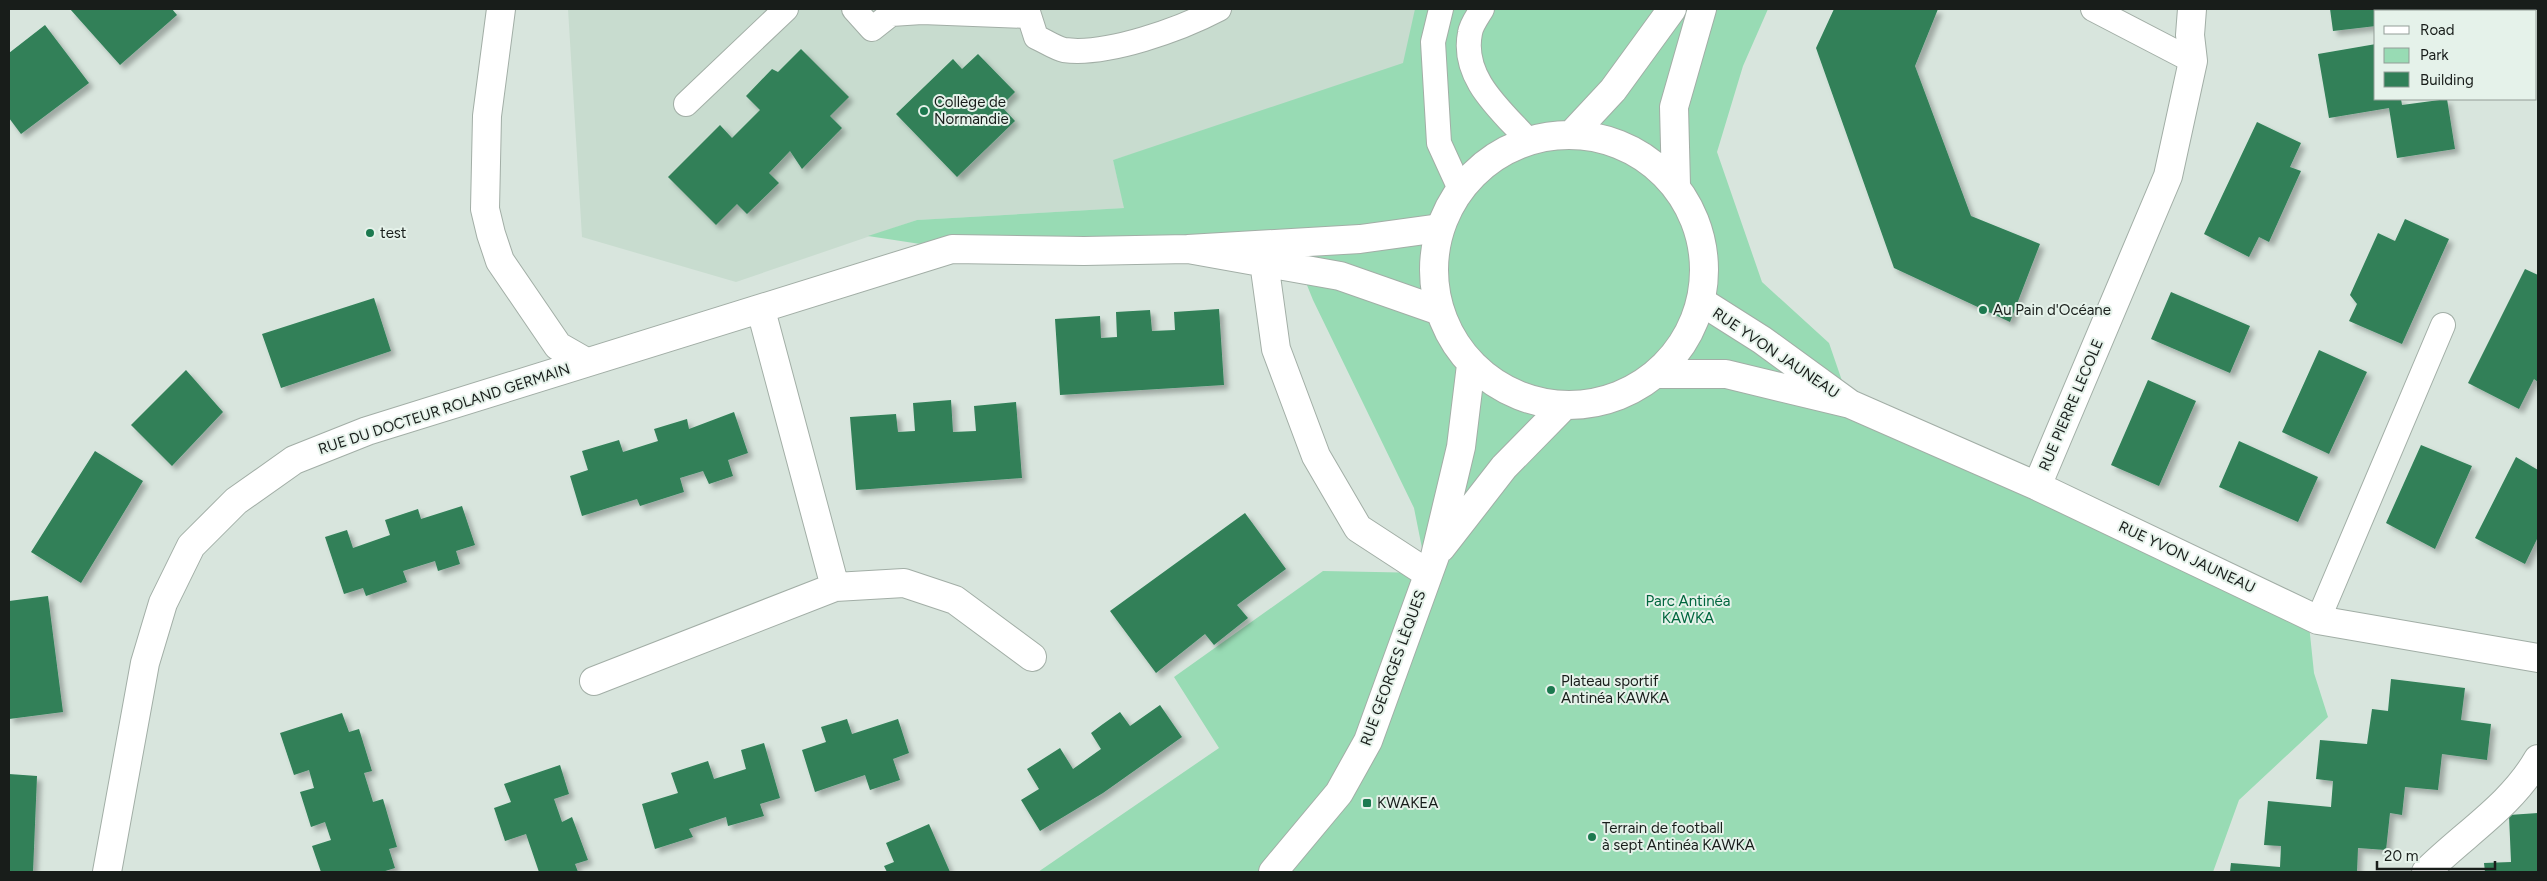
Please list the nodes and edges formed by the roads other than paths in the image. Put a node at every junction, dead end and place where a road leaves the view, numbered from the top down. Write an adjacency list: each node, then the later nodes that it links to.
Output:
1 (501, 9): 25 (street)
2 (786, 9): 13 (lane)
3 (854, 9): 11 (lane)
4 (1219, 9): 11 (lane)
5 (1441, 9): 17 (lane)
6 (1482, 9): 15 (lane)
7 (1672, 9): 14 (street)
8 (1702, 9): 16 (street)
9 (2093, 9): 12 (lane)
10 (2192, 9): 12 (street, RUE PIERRE LECOLE)
11 (1027, 12)
12 (2193, 62): 30 (street, RUE PIERRE LECOLE)
13 (686, 104)
14 (1572, 134): 15 (street); 16 (street)
15 (1528, 140): 17 (street)
16 (1676, 185): 21 (street)
17 (1460, 189): 18 (street)
18 (1440, 228): 19 (street, RUE DU DOCTEUR ROLAND GERMAIN); 23 (street)
19 (1188, 249): 20 (street, RUE DU DOCTEUR ROLAND GERMAIN); 22 (street, RUE DU DOCTEUR ROLAND GERMAIN)
20 (1264, 262): 23 (street, RUE DU DOCTEUR ROLAND GERMAIN); 31 (street)
21 (1702, 302): 27 (street); 28 (street, RUE YVON JAUNEAU)
22 (761, 310): 25 (street, RUE DU DOCTEUR ROLAND GERMAIN); 32 (street)
23 (1440, 311): 26 (street)
24 (2443, 325): 33 (lane)
25 (586, 362): 38 (street, RUE DU DOCTEUR ROLAND GERMAIN)
26 (1471, 365): 29 (street); 31 (street, RUE GEORGES LÈQUES)
27 (1658, 374): 28 (street, RUE YVON JAUNEAU); 29 (street)
28 (1850, 404): 30 (street, RUE YVON JAUNEAU)
29 (1563, 407): 31 (street, RUE GEORGES LÈQUES)
30 (2037, 486): 33 (street, RUE YVON JAUNEAU)
31 (1431, 564): 39 (street, RUE GEORGES LÈQUES)
32 (835, 587): 34 (street); 36 (street)
33 (2318, 620): 35 (street, RUE YVON JAUNEAU)
34 (1032, 657)
35 (2538, 658)
36 (594, 682)
37 (2538, 759): 40 (street)
38 (107, 872)
39 (1273, 872)
40 (2426, 872)

